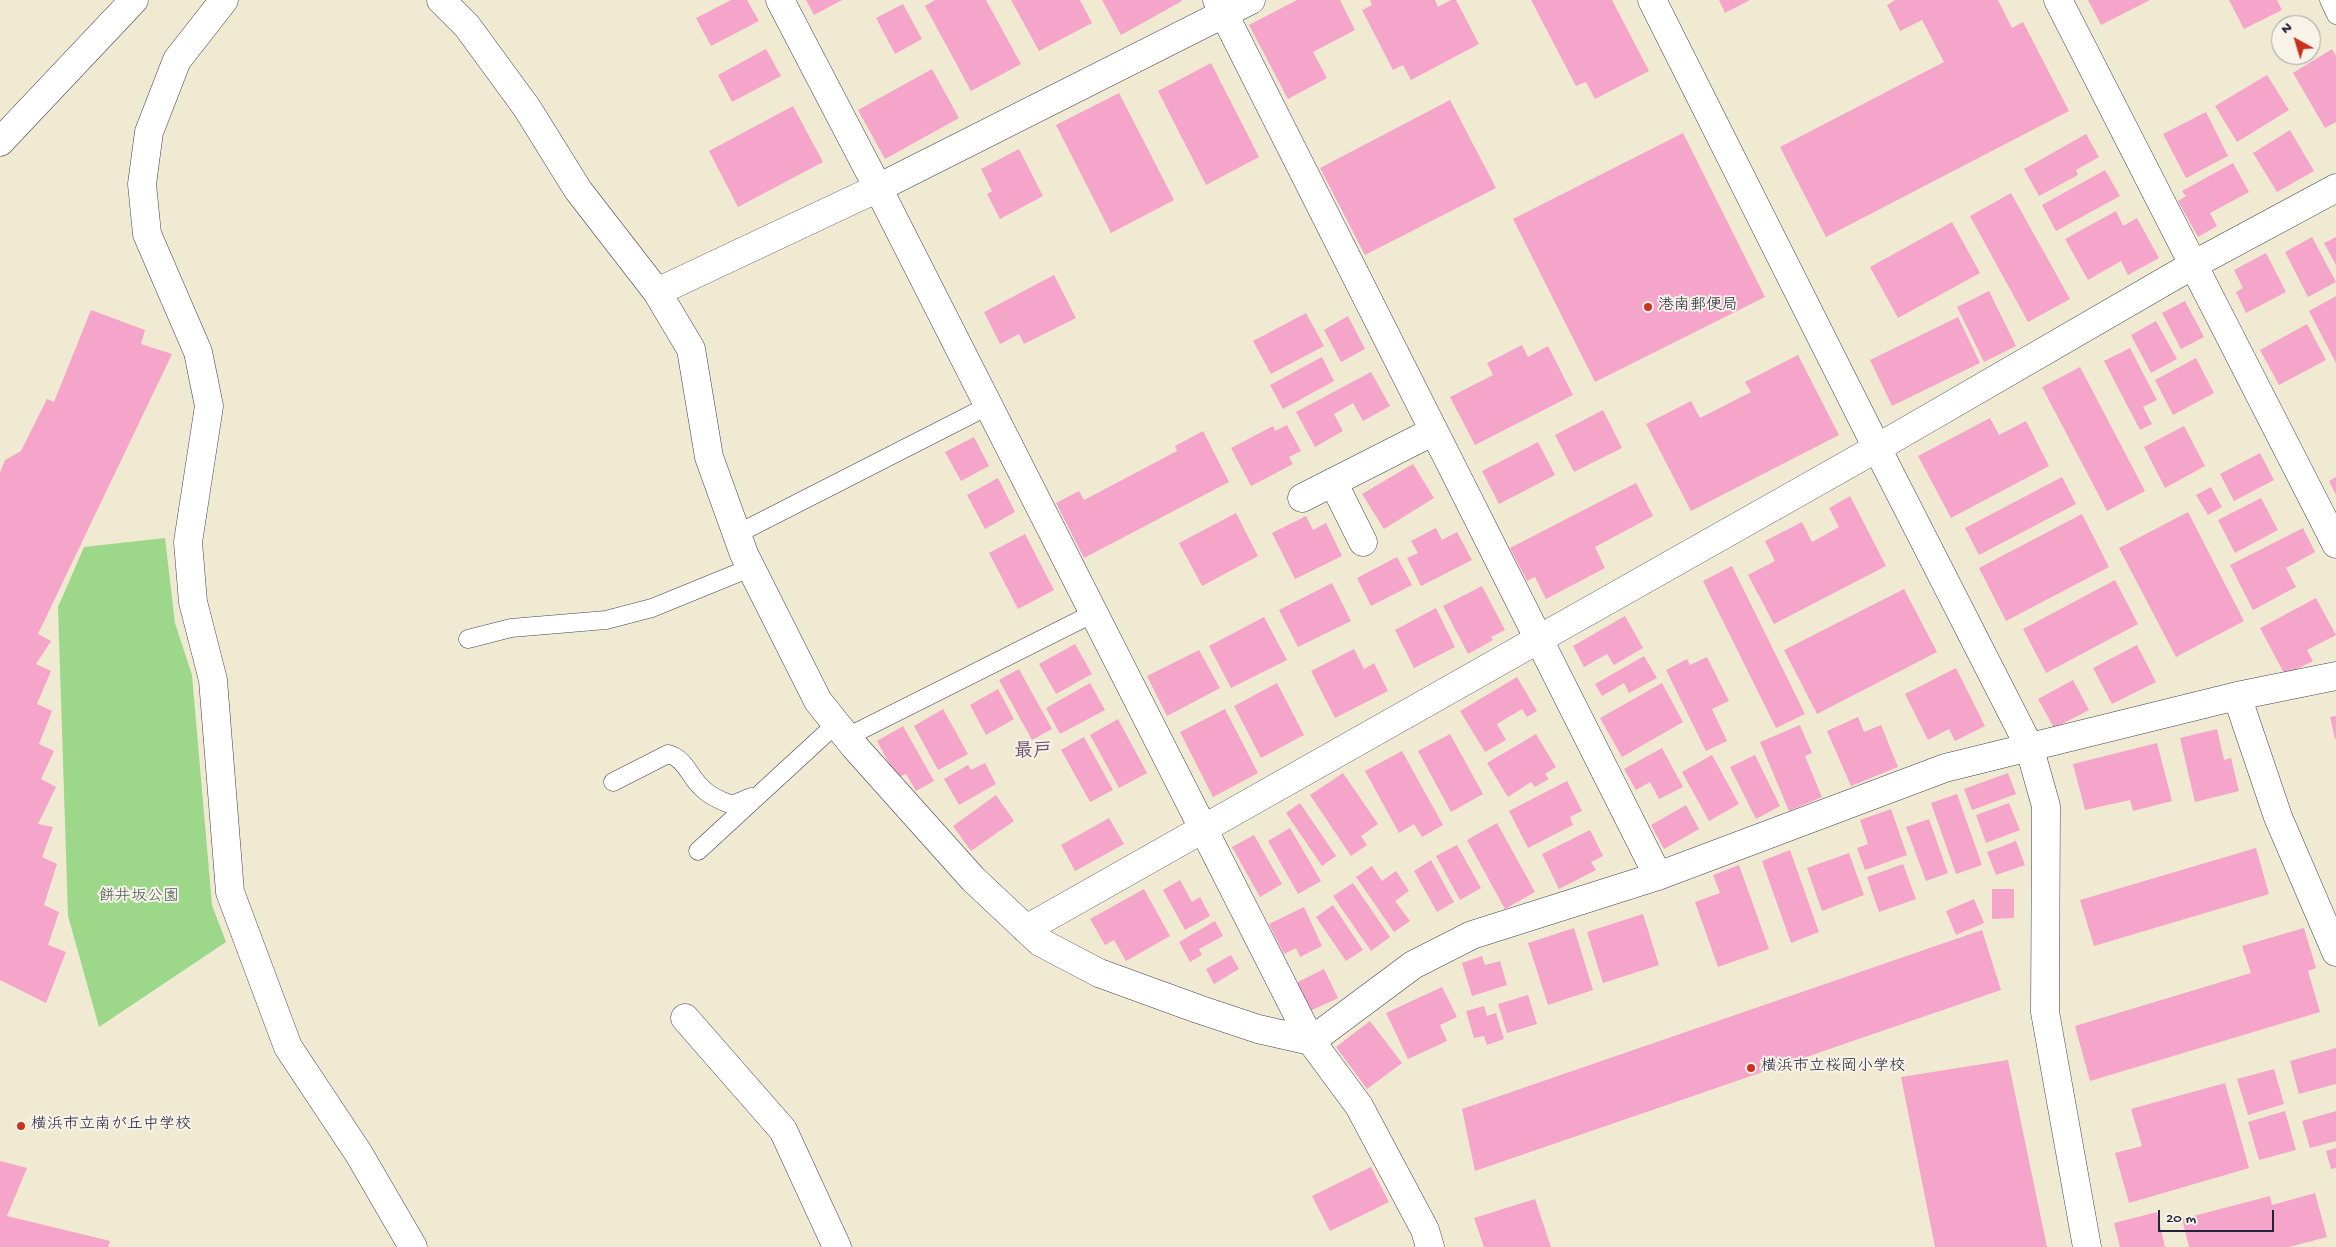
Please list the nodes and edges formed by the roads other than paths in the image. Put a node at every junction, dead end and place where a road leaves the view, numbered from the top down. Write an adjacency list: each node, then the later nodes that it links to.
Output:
1 (134, 0): 11 (street)
2 (224, 0): 41 (street)
3 (440, 0): 15 (street)
4 (780, 0): 12 (street)
5 (1251, 0): 9 (street)
6 (1652, 0): 18 (street)
7 (2058, 0): 14 (street)
8 (2329, 0): 10 (lane)
9 (1221, 7): 12 (street); 17 (street)
10 (2336, 14)
11 (0, 142)
12 (878, 188): 15 (street); 16 (street)
13 (2336, 188): 14 (street)
14 (2193, 266): 18 (street); 23 (street)
15 (657, 292): 21 (street)
16 (988, 406): 21 (lane); 25 (street)
17 (1434, 431): 19 (street); 27 (street)
18 (1877, 448): 27 (street); 31 (street)
19 (1333, 482): 20 (street); 22 (street)
20 (1302, 498)
21 (737, 534): 24 (street)
22 (1363, 542)
23 (2336, 544)
24 (750, 568): 26 (lane); 30 (street)
25 (1094, 613): 30 (lane); 34 (street)
26 (468, 639)
27 (1539, 639): 34 (street); 36 (street)
28 (2336, 676): 29 (street)
29 (2237, 696): 31 (street); 38 (street)
30 (842, 731): 33 (lane); 37 (street)
31 (2030, 746): 36 (street); 44 (street)
32 (613, 782): 33 (lane)
33 (756, 795): 35 (lane)
34 (1203, 829): 37 (street); 40 (street)
35 (698, 851)
36 (1658, 876): 40 (street)
37 (1026, 929): 40 (street)
38 (2336, 952)
39 (685, 1018): 42 (street)
40 (1311, 1040): 43 (street)
41 (413, 1247)
42 (837, 1247)
43 (1430, 1247)
44 (2087, 1247)

